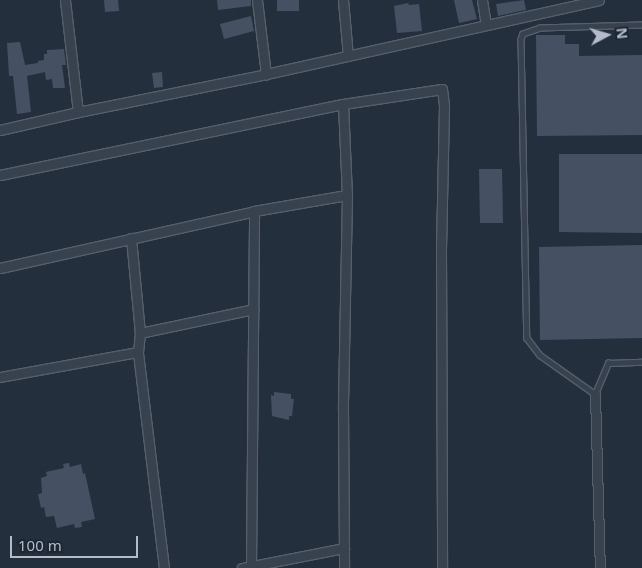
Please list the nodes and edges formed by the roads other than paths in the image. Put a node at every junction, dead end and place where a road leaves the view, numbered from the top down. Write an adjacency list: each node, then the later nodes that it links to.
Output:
1 (65, 0): 11 (street)
2 (257, 0): 9 (street)
3 (343, 0): 8 (street)
4 (482, 0): 6 (street)
5 (599, 0): 6 (street)
6 (486, 25): 8 (street)
7 (642, 25): 23 (lane)
8 (348, 56): 9 (street)
9 (266, 74): 11 (street)
10 (343, 104): 13 (street); 14 (street); 28 (street)
11 (78, 112): 12 (street)
12 (0, 130)
13 (0, 175)
14 (347, 195): 15 (street); 24 (street)
15 (254, 212): 16 (street); 18 (street)
16 (131, 238): 17 (street); 19 (street)
17 (0, 268)
18 (254, 309): 19 (street); 25 (street)
19 (140, 333): 20 (street)
20 (138, 352): 22 (street); 26 (street)
21 (642, 362): 23 (lane)
22 (0, 377)
23 (595, 394): 29 (street)
24 (344, 548): 25 (street); 27 (street)
25 (246, 567)
26 (164, 568)
27 (344, 568)
28 (442, 568)
29 (600, 568)

